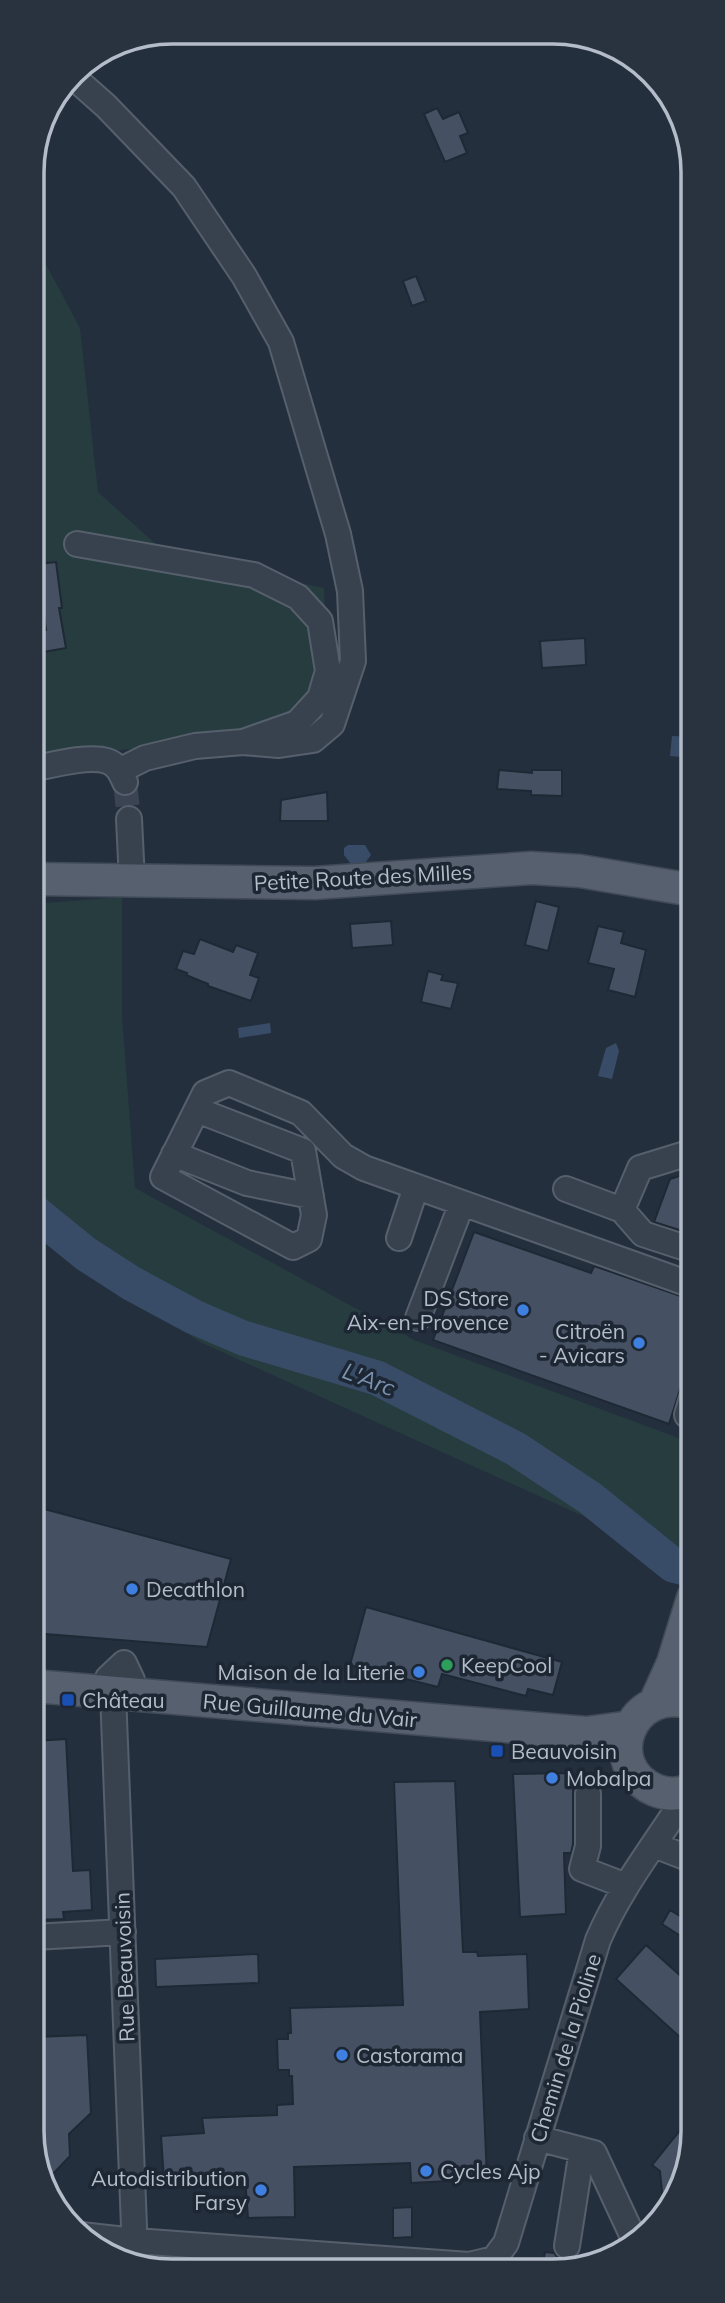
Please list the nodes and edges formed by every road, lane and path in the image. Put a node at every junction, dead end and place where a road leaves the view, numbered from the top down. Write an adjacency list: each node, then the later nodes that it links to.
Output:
1 (80, 83): 3 (street)
2 (77, 544): 3 (street)
3 (243, 742): 4 (street)
4 (44, 767)
5 (129, 819): 7 (street)
6 (44, 879): 7 (main road, Petite Route des Milles)
7 (132, 881): 8 (main road, Petite Route des Milles)
8 (681, 888)
9 (197, 1110): 10 (street); 12 (street); 14 (street)
10 (174, 1154): 14 (street); 14 (street)
11 (681, 1155): 16 (street)
12 (416, 1187): 15 (street); 17 (street)
13 (566, 1189): 16 (street)
14 (311, 1196)
15 (462, 1203): 19 (street); 20 (street)
16 (622, 1210): 18 (street)
17 (399, 1238)
18 (681, 1246)
19 (681, 1281)
20 (418, 1318)
21 (681, 1640): 22 (main road)
22 (680, 1643): 23 (main road); 27 (main road)
23 (681, 1653)
24 (44, 1687): 25 (main road, Rue Guillaume du Vair)
25 (116, 1694): 29 (main road, Rue Guillaume du Vair); 38 (street, Rue Beauvoisin)
26 (681, 1700): 27 (main road)
27 (655, 1703): 28 (main road)
28 (631, 1727): 29 (main road, Rue Guillaume du Vair); 30 (main road)
29 (586, 1733): 30 (main road, Rue Guillaume du Vair)
30 (628, 1760): 31 (main road, Rue Guillaume du Vair)
31 (649, 1787): 32 (main road); 35 (street)
32 (681, 1792)
33 (589, 1794): 37 (street)
34 (681, 1805): 35 (street, Chemin de la Pioline)
35 (654, 1845): 36 (street); 37 (street, Chemin de la Pioline)
36 (681, 1855)
37 (626, 1885): 40 (street, Chemin de la Pioline)
38 (123, 1932): 39 (street); 44 (street, Rue Beauvoisin)
39 (44, 1936)
40 (537, 2138): 41 (street); 46 (street, Chemin de la Pioline)
41 (582, 2150): 42 (street); 43 (street)
42 (631, 2233)
43 (567, 2246)
44 (133, 2252): 45 (street, Chemin de la Pioline)
45 (314, 2259)
46 (494, 2259)

